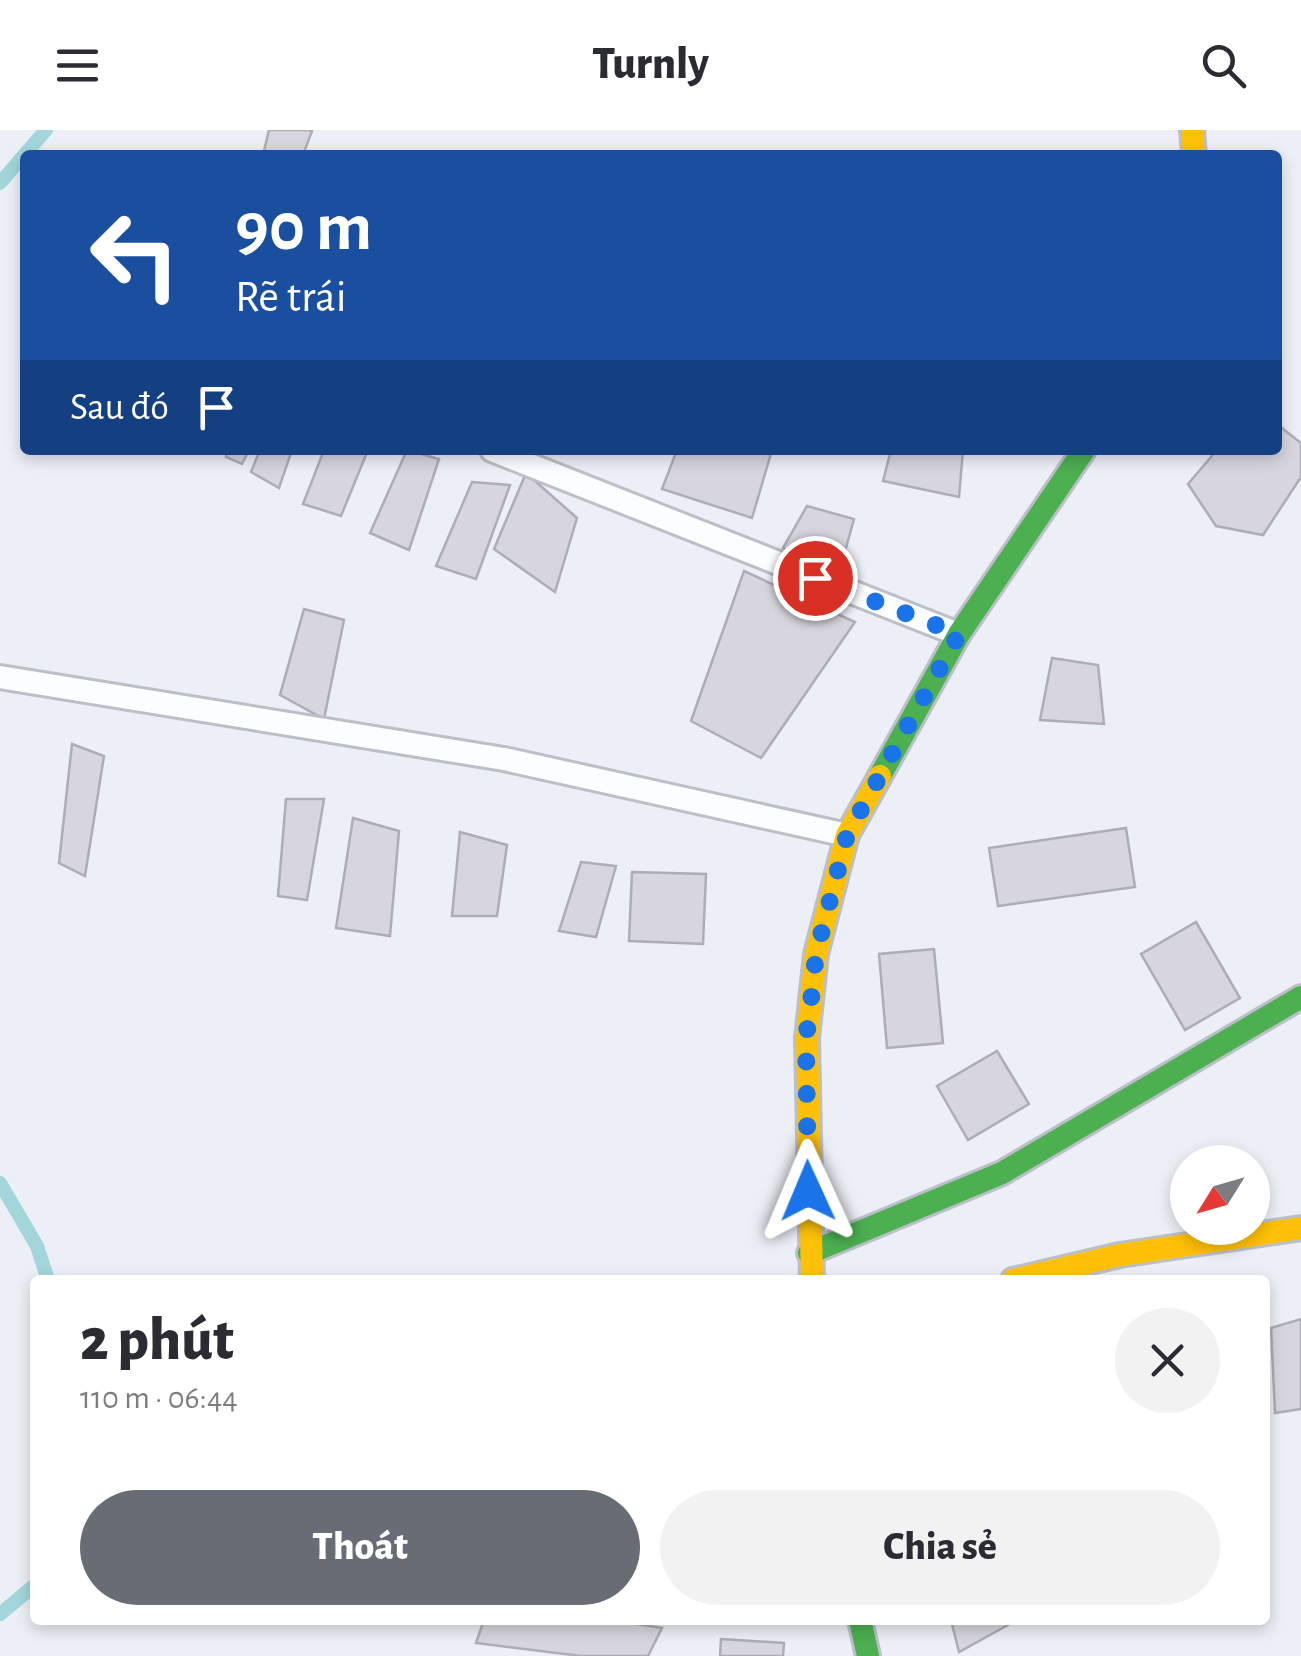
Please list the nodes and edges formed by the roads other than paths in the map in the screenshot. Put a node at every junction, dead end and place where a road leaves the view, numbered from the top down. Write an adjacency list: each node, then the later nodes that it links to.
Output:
1 (505, 455): 3 (lane)
2 (1081, 455): 3 (main road)
3 (959, 634): 5 (main road)
4 (0, 677): 5 (lane)
5 (847, 835): 8 (main road)
6 (1301, 996): 8 (main road)
7 (1301, 1228): 10 (main road)
8 (809, 1252): 9 (main road)
9 (811, 1275)
10 (1031, 1275)
11 (861, 1625): 12 (main road)
12 (868, 1656)

